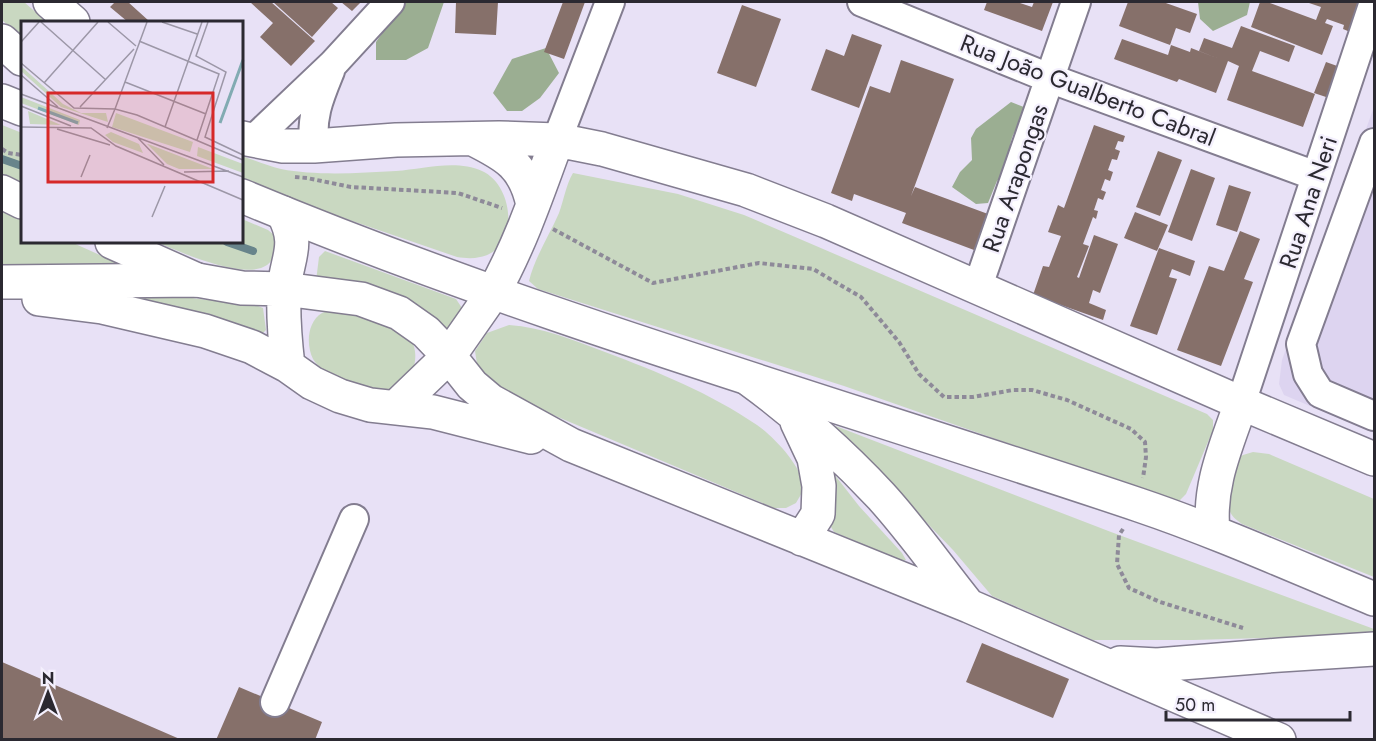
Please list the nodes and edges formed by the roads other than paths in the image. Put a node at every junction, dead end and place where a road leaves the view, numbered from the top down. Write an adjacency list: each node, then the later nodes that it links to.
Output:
1 (50, 2): 7 (main road)
2 (390, 2): 10 (street)
3 (610, 2): 16 (street)
4 (862, 2): 11 (street, Rua João Gualberto Cabral)
5 (1076, 2): 11 (street, Rua Arapongas)
6 (1374, 2): 19 (street, Rua Ana Neri)
7 (72, 21)
8 (2, 41): 9 (main road)
9 (21, 57)
10 (333, 64): 15 (street); 18 (street)
11 (1050, 78): 19 (street, Rua João Gualberto Cabral); 28 (street, Rua Arapongas)
12 (2, 101): 13 (main road)
13 (21, 109)
14 (471, 138): 16 (main road); 18 (main road); 23 (main road)
15 (247, 139): 18 (main road)
16 (558, 140): 23 (main road); 28 (main road)
17 (1374, 143): 37 (street)
18 (314, 146)
19 (1316, 176): 34 (street, Rua Ana Neri)
20 (2, 192): 22 (main road)
21 (243, 196): 24 (main road)
22 (21, 202)
23 (531, 211): 30 (main road)
24 (283, 213): 29 (main road); 30 (main road)
25 (114, 243): 26 (main road)
26 (197, 280): 27 (main road); 29 (main road)
27 (2, 284): 32 (main road)
28 (978, 286): 34 (main road)
29 (284, 289): 31 (main road); 32 (main road)
30 (493, 292): 31 (main road); 33 (main road)
31 (449, 356): 35 (main road); 38 (main road)
32 (288, 366): 35 (main road)
33 (750, 380): 36 (main road); 41 (main road)
34 (1241, 403): 39 (main road); 41 (main road)
35 (395, 408): 38 (main road)
36 (788, 408): 42 (main road); 44 (main road)
37 (1374, 416)
38 (571, 445): 42 (main road)
39 (1374, 459)
40 (354, 519): 47 (street)
41 (1214, 532): 43 (main road)
42 (802, 539): 44 (main road)
43 (1374, 599)
44 (969, 606): 46 (main road)
45 (1374, 649): 46 (main road)
46 (1101, 662): 48 (main road)
47 (275, 702)
48 (1279, 740)

